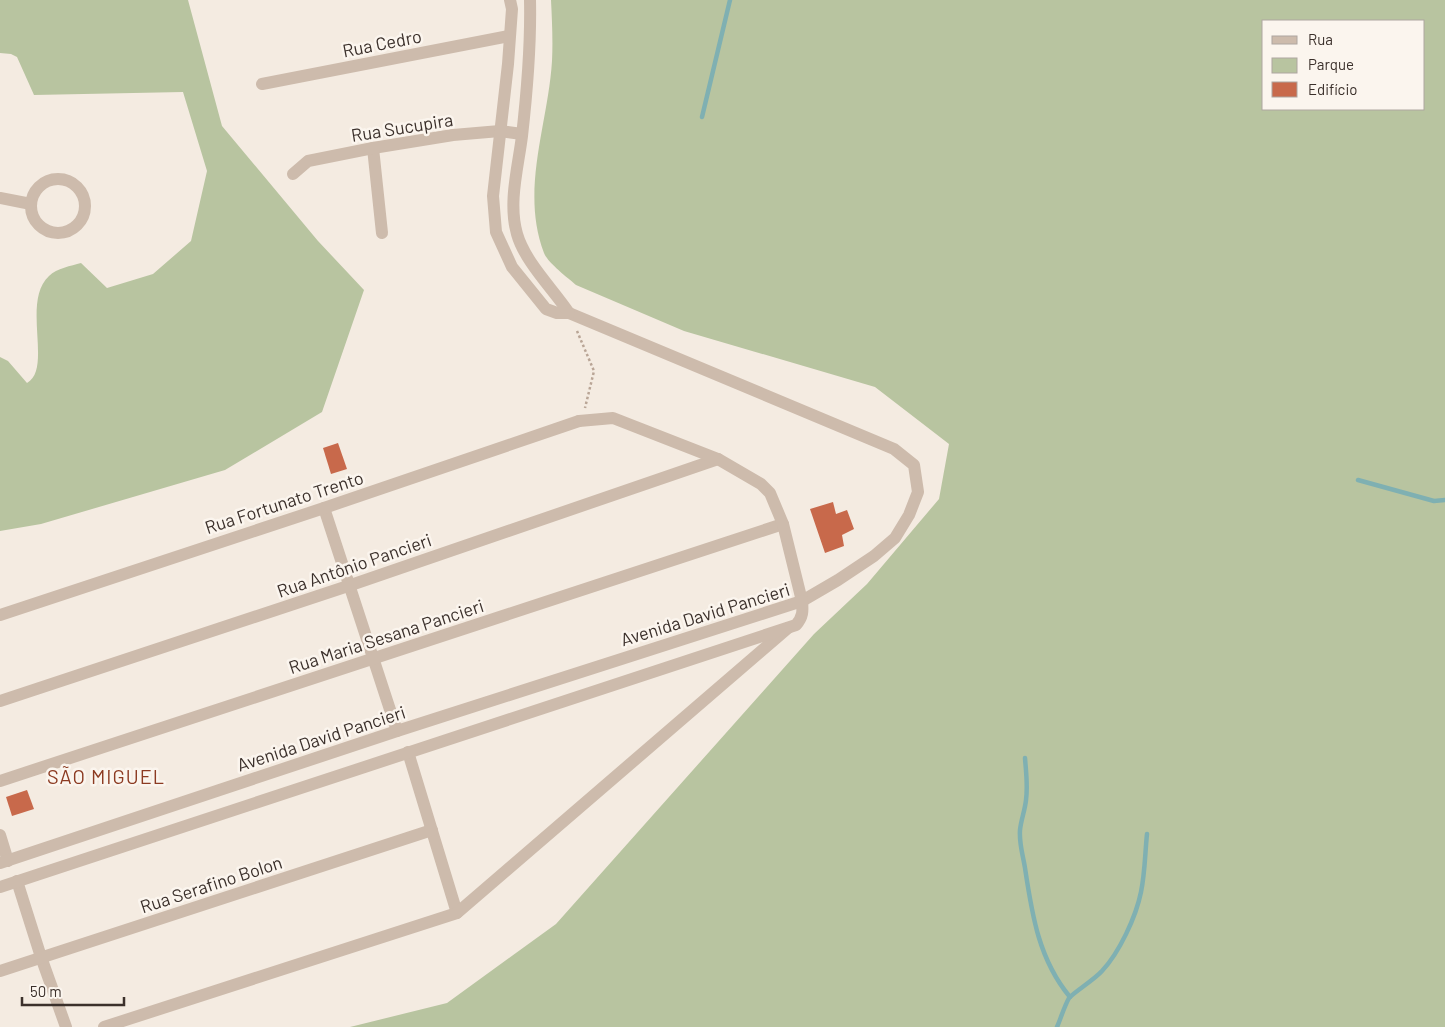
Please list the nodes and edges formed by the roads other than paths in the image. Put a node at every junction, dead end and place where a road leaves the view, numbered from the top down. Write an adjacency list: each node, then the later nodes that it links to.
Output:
1 (510, 0): 3 (street)
2 (530, 0): 6 (street)
3 (510, 36): 4 (street, Rua Cedro); 5 (street)
4 (262, 84)
5 (500, 132): 6 (street, Rua Sucupira); 7 (street, Rua Sucupira); 12 (street)
6 (522, 134): 12 (street)
7 (373, 148): 8 (street, Rua Sucupira); 11 (street)
8 (292, 174)
9 (0, 198): 10 (street)
10 (31, 204): 10 (street)
11 (382, 233)
12 (569, 313): 17 (street)
13 (718, 459): 14 (street, Rua Fortunato Trento); 15 (street, Rua Fortunato Trento); 16 (street, Rua Antônio Pancieri)
14 (324, 508): 16 (street); 18 (street, Rua Fortunato Trento)
15 (783, 524): 17 (street, Rua Fortunato Trento); 20 (street, Rua Maria Sesana Pancieri)
16 (350, 585): 20 (street); 21 (street, Rua Antônio Pancieri)
17 (802, 601): 19 (street, Avenida David Pancieri); 22 (street, Avenida David Pancieri)
18 (0, 615)
19 (790, 626): 23 (street, Avenida David Pancieri); 30 (street)
20 (373, 658): 22 (street); 24 (street, Rua Maria Sesana Pancieri)
21 (0, 700)
22 (397, 732): 27 (street, Avenida David Pancieri)
23 (408, 752): 25 (street); 28 (street, Avenida David Pancieri)
24 (0, 781)
25 (432, 830): 30 (street); 31 (street, Rua Serafino Bolon)
26 (0, 835): 27 (street)
27 (4, 862)
28 (17, 881): 29 (street, Avenida David Pancieri); 31 (street)
29 (0, 887)
30 (457, 913): 34 (street)
31 (41, 957): 32 (street, Rua Serafino Bolon); 33 (street)
32 (0, 971)
33 (66, 1027)
34 (104, 1027)

